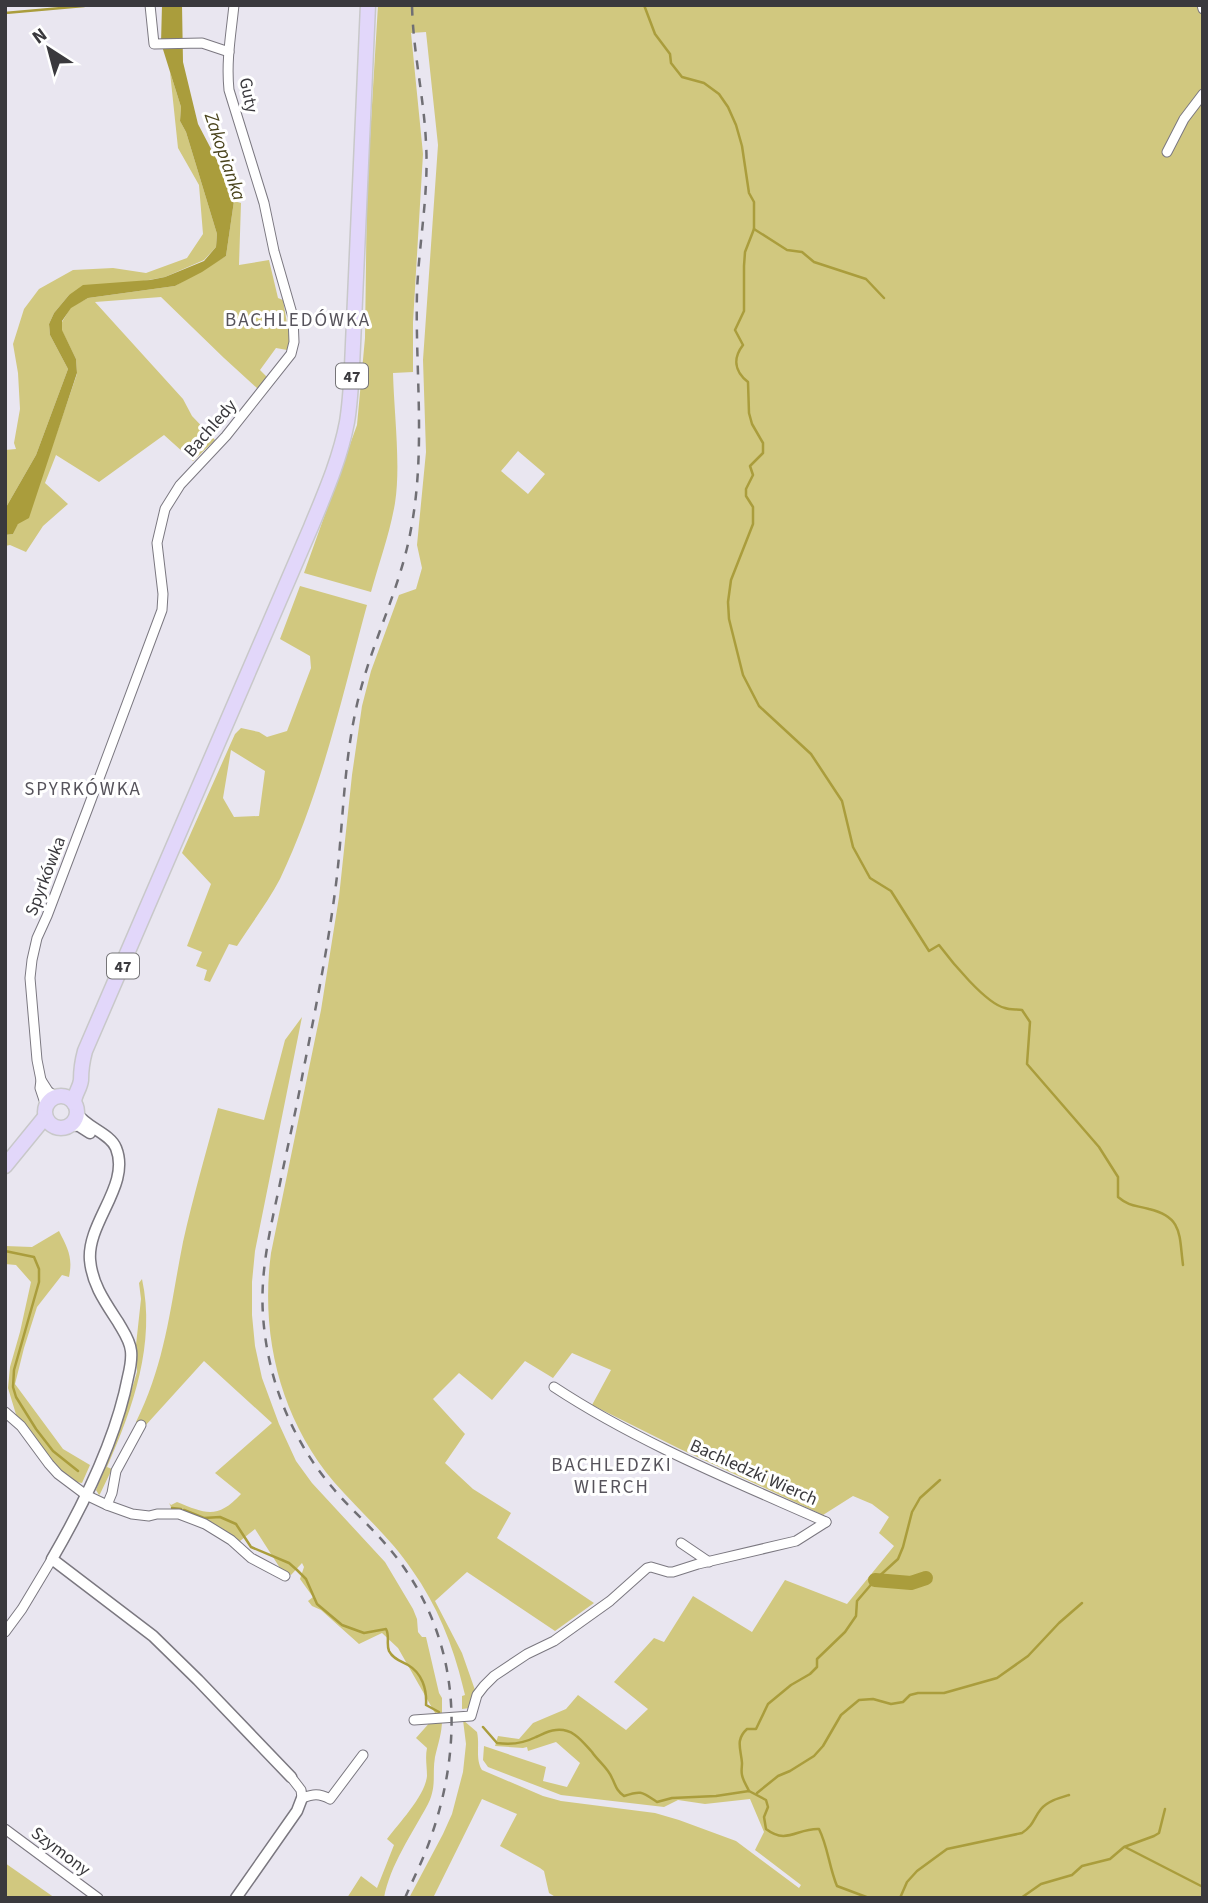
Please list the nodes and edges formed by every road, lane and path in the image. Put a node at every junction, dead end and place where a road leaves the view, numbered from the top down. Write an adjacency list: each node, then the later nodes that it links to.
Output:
1 (150, 5): 4 (street)
2 (234, 5): 4 (street, Guty)
3 (368, 5): 9 (main road, 47)
4 (229, 52): 6 (street, Guty)
5 (1203, 94): 7 (street)
6 (247, 149): 8 (street, Bachledy)
7 (1167, 152)
8 (117, 729): 9 (street, Spyrkówka)
9 (60, 1110): 10 (main road); 14 (street)
10 (5, 1167)
11 (554, 1387): 18 (street, Bachledzki Wierch)
12 (5, 1412): 14 (street)
13 (141, 1425): 15 (street)
14 (86, 1495): 15 (street); 17 (street)
15 (107, 1505): 19 (street)
16 (681, 1543): 18 (street)
17 (52, 1559): 20 (street); 23 (street)
18 (709, 1562): 21 (street, Bachledzki Wierch)
19 (285, 1576)
20 (5, 1632)
21 (414, 1720)
22 (363, 1755): 24 (street)
23 (291, 1777): 24 (street)
24 (302, 1798): 27 (street)
25 (5, 1829): 26 (street, Szymony)
26 (99, 1898)
27 (236, 1898)

